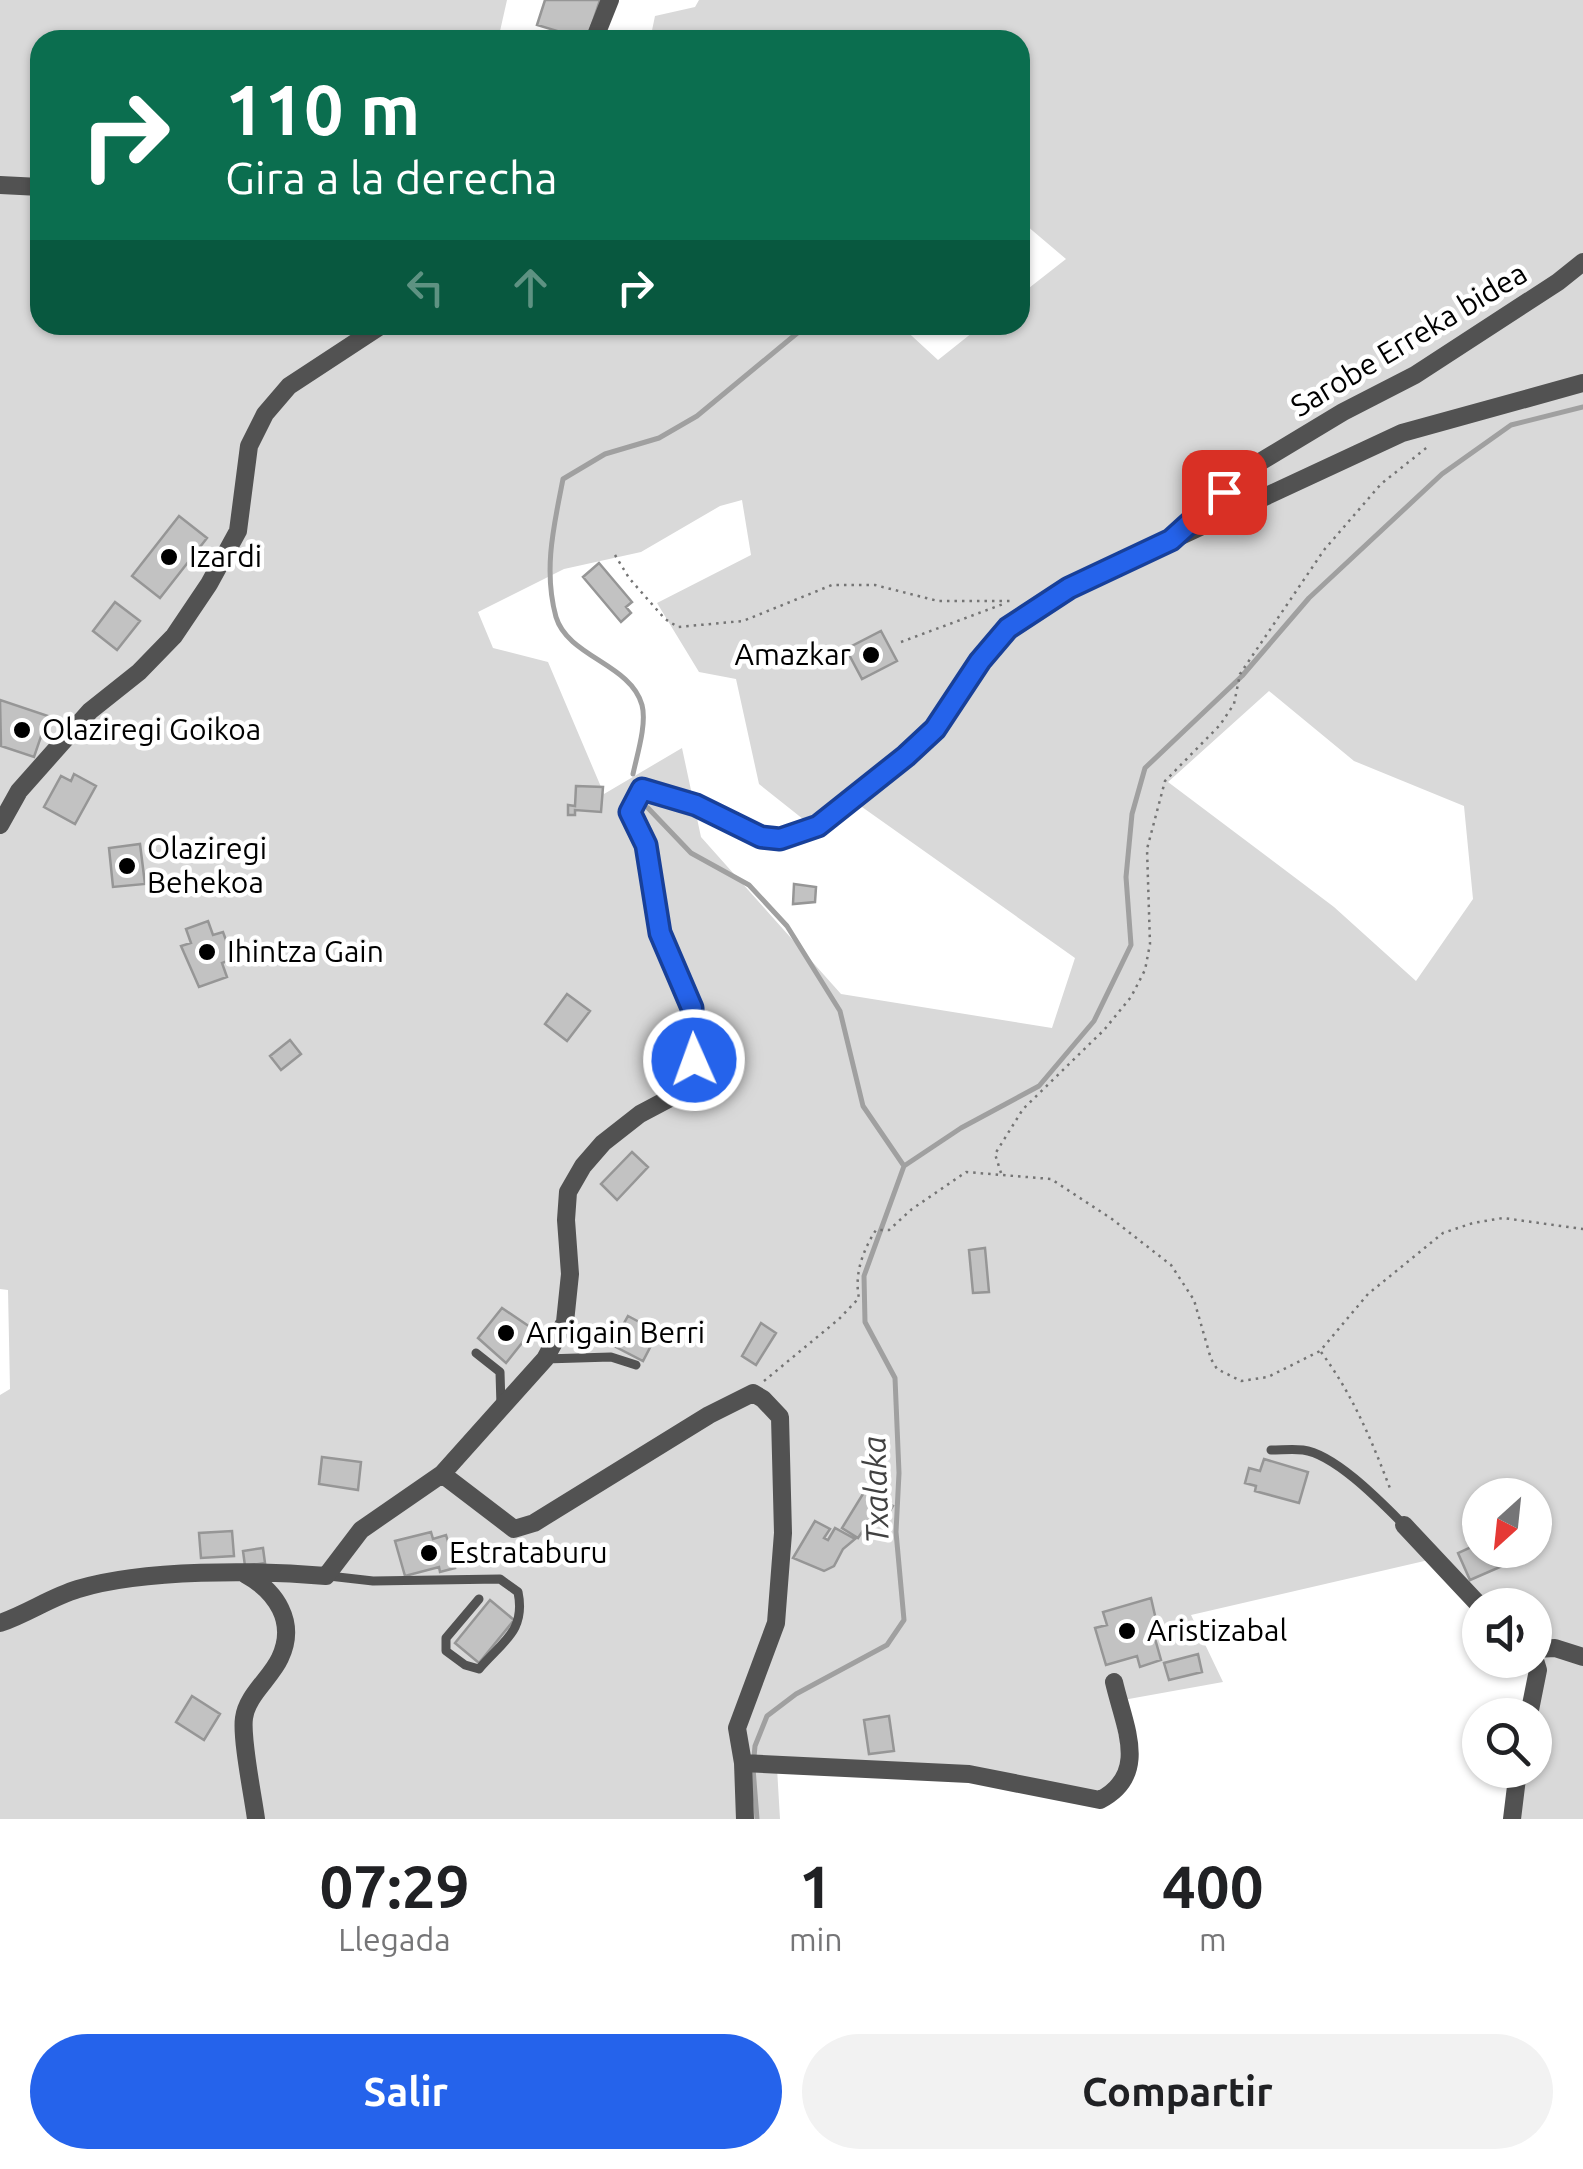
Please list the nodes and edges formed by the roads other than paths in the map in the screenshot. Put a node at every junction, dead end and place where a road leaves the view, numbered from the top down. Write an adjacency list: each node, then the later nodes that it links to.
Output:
1 (610, 0): 2 (street)
2 (598, 30)
3 (0, 184): 4 (street)
4 (30, 186)
5 (1583, 262): 8 (street, Sarobe Erreka bidea)
6 (367, 335): 9 (street)
7 (1583, 383): 8 (street)
8 (1171, 540): 11 (street)
9 (0, 825)
10 (476, 1352): 13 (lane)
11 (546, 1360): 12 (lane); 13 (street)
12 (636, 1365)
13 (501, 1406): 15 (street)
14 (1272, 1450): 16 (lane)
15 (442, 1474): 18 (street); 25 (street)
16 (1404, 1526): 19 (street)
17 (245, 1574): 18 (street); 21 (street); 27 (street)
18 (326, 1576): 20 (lane)
19 (1463, 1588)
20 (479, 1599)
21 (0, 1622)
22 (1552, 1648): 23 (street)
23 (1583, 1657)
24 (1114, 1682): 25 (street)
25 (752, 1763): 28 (street)
26 (1516, 1788): 29 (street)
27 (256, 1819)
28 (745, 1819)
29 (1512, 1819)

